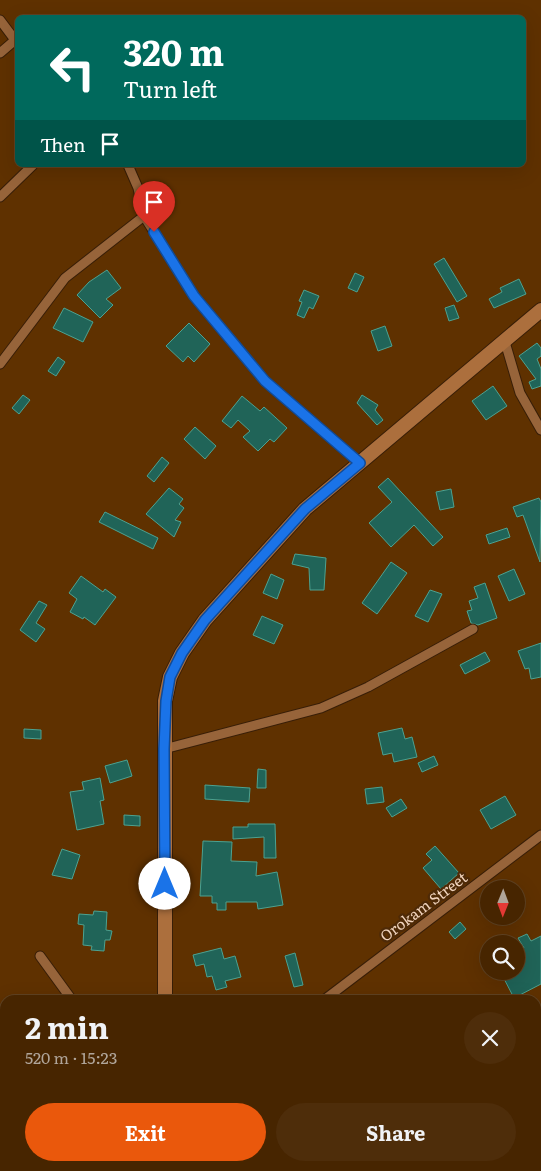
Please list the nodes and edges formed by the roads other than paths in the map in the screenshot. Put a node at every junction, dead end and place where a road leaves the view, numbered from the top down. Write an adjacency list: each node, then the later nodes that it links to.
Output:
1 (0, 20): 2 (street)
2 (15, 41)
3 (15, 43): 4 (street)
4 (0, 53)
5 (31, 167): 7 (street)
6 (129, 167): 8 (street)
7 (0, 198)
8 (144, 216): 11 (street); 13 (street)
9 (541, 310): 10 (main road)
10 (505, 342): 12 (street); 13 (main road)
11 (0, 364)
12 (541, 430)
13 (360, 463): 15 (main road)
14 (473, 629): 15 (street)
15 (164, 749): 19 (main road)
16 (541, 835): 20 (street, Orokam Street)
17 (40, 956): 18 (street)
18 (68, 995)
19 (165, 995)
20 (331, 995)

